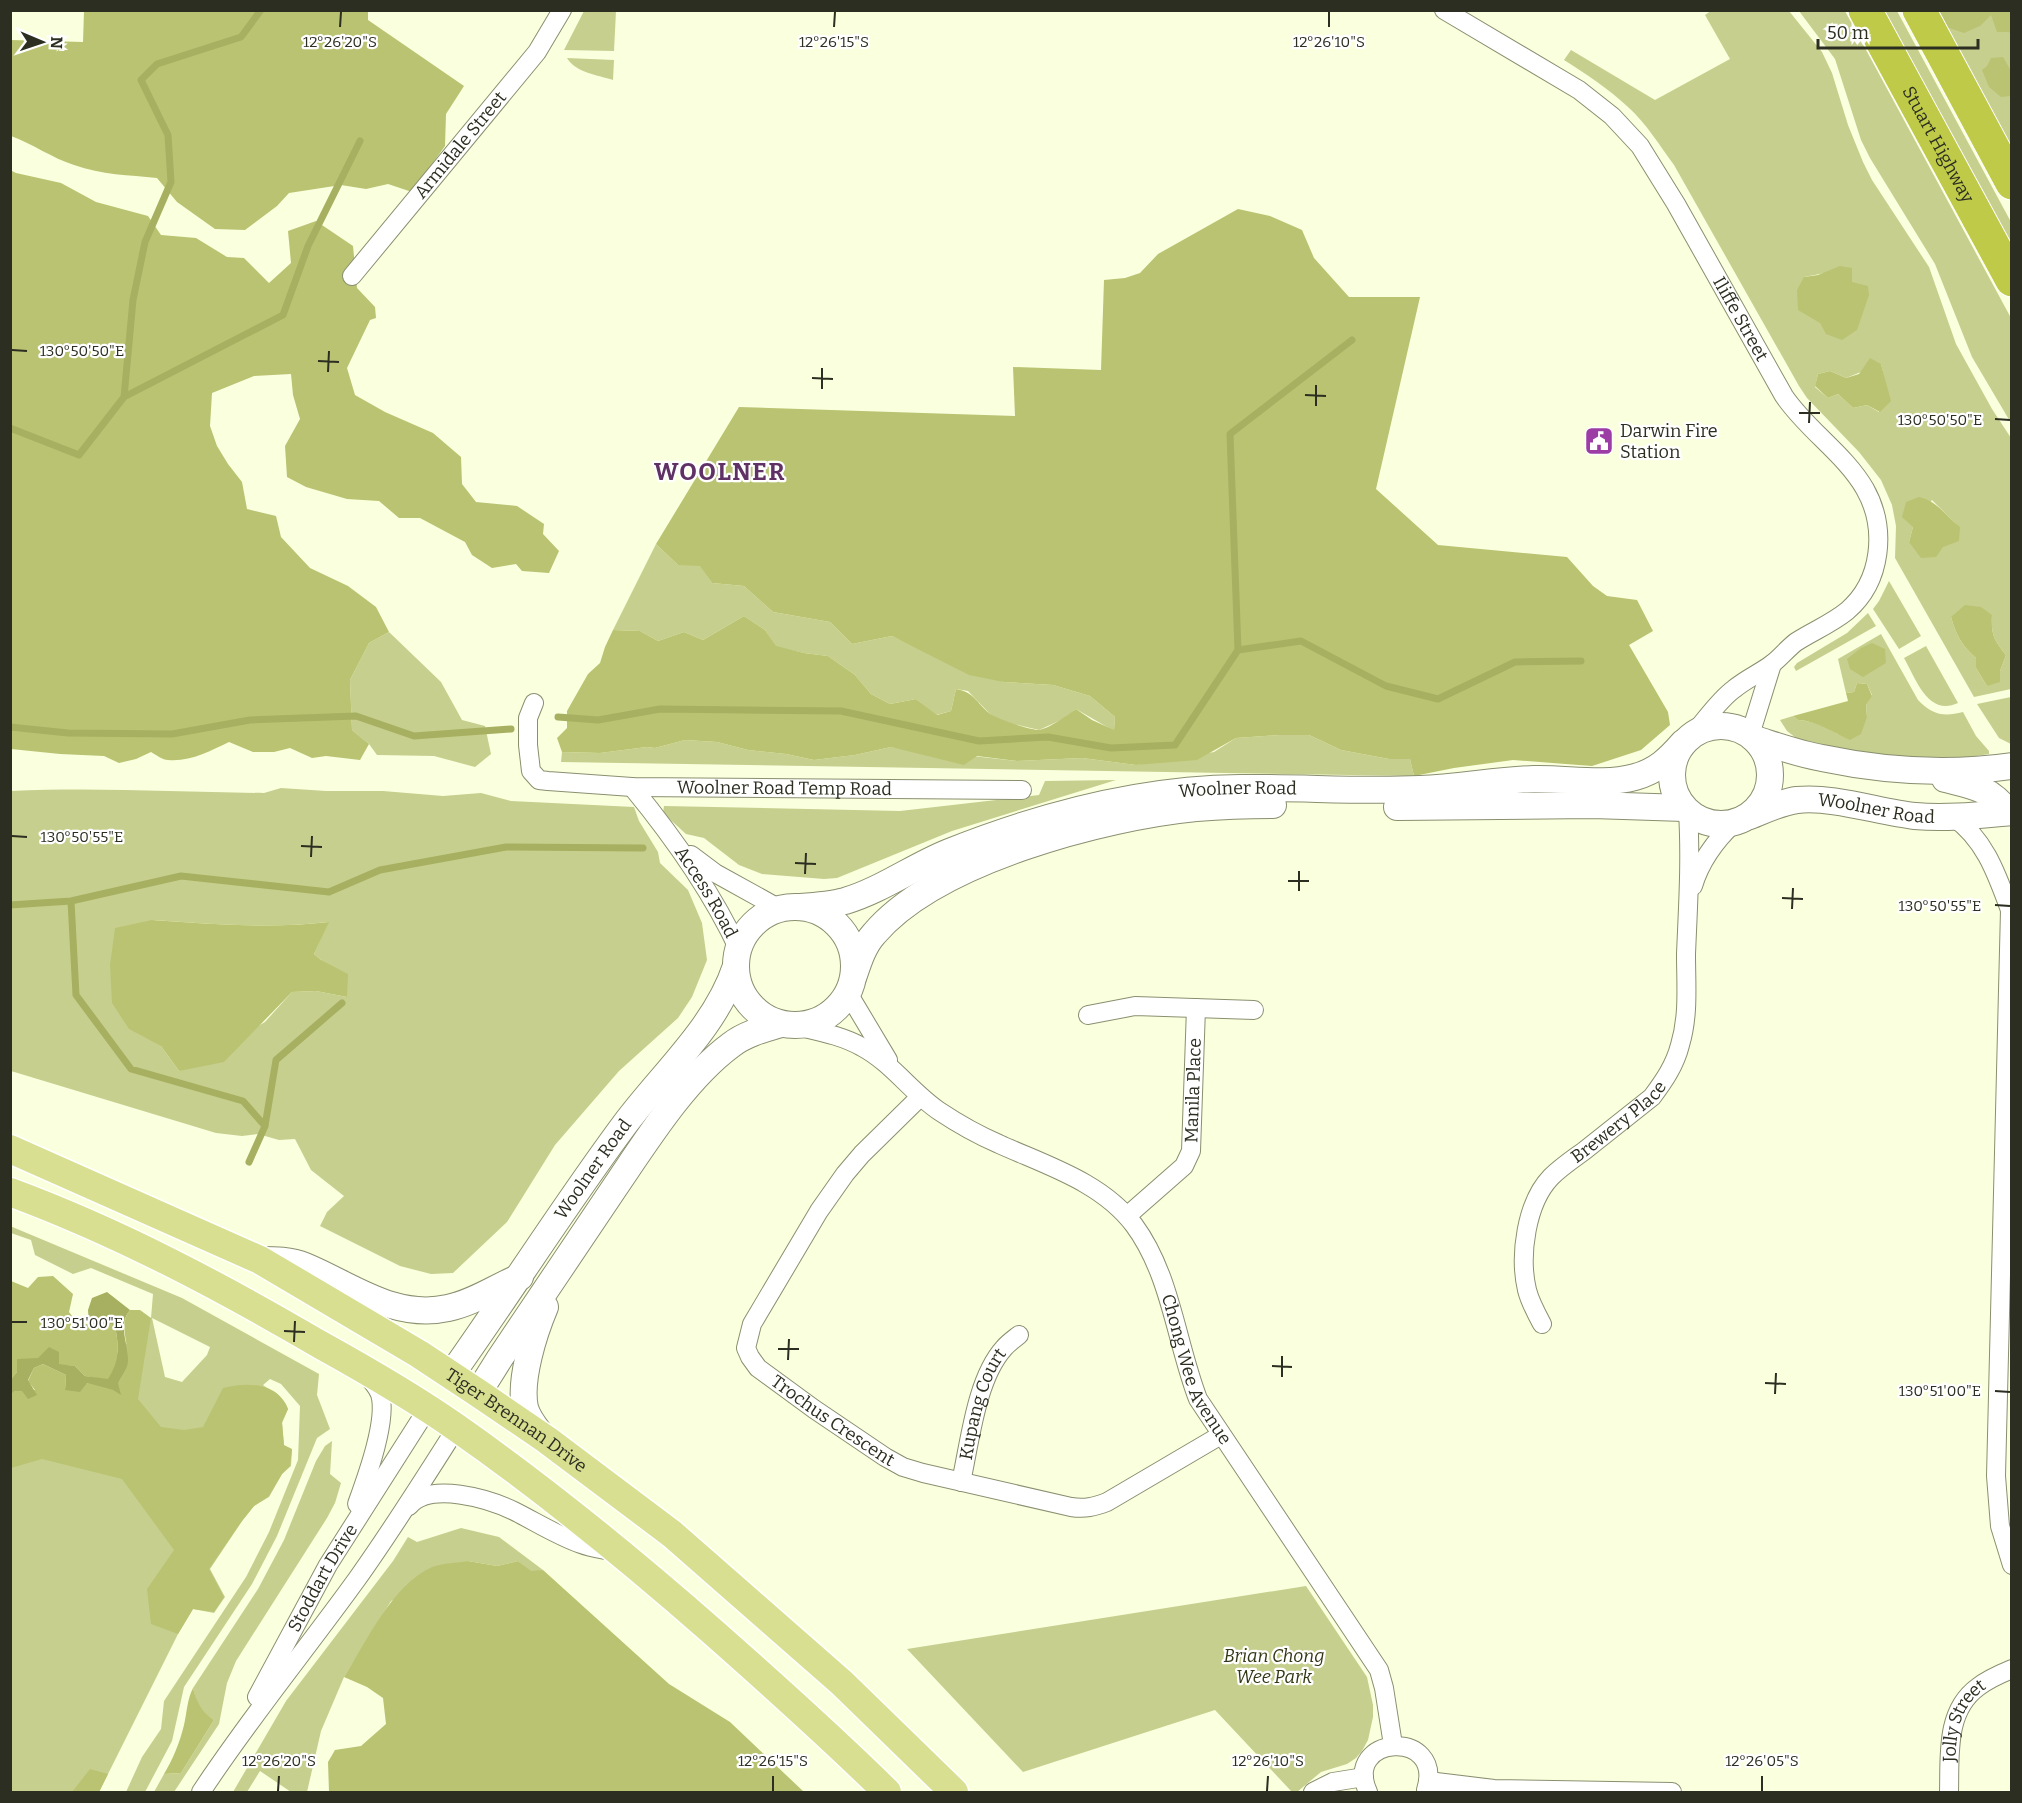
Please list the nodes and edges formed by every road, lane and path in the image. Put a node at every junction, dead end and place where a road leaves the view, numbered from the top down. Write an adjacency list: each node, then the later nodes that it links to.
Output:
1 (562, 10): 6 (street, Armidale Street)
2 (1444, 10): 8 (street, Iliffe Street)
3 (1865, 10): 7 (highway, Stuart Highway)
4 (1919, 10): 5 (highway)
5 (2012, 183)
6 (352, 276)
7 (2012, 280)
8 (1772, 664): 10 (street); 11 (street, Iliffe Street)
9 (534, 703): 14 (street, Woolner Road Temp Road)
10 (1753, 737): 11 (main road); 13 (main road); 19 (main road)
11 (1689, 738): 16 (main road); 23 (main road, Woolner Road)
12 (2012, 766): 13 (main road)
13 (1914, 771): 17 (main road)
14 (632, 787): 15 (street, Woolner Road Temp Road); 20 (street, Access Road)
15 (1022, 790)
16 (1686, 810): 19 (main road); 21 (street); 25 (main road, Woolner Road)
17 (2010, 815): 18 (main road, Woolner Road)
18 (1953, 817): 19 (main road, Woolner Road); 22 (street)
19 (1741, 820): 21 (street)
20 (670, 835): 23 (street, Access Road); 24 (street, Access Road)
21 (1688, 902): 38 (street, Brewery Place)
22 (2011, 907): 51 (street)
23 (790, 908): 24 (main road); 25 (main road)
24 (738, 958): 29 (main road); 36 (main road, Woolner Road)
25 (851, 984): 29 (main road); 30 (street, Chong Wee Avenue)
26 (1196, 1008): 27 (street); 28 (street); 34 (street, Manila Place)
27 (1254, 1010)
28 (1088, 1015)
29 (787, 1024): 30 (street, Chong Wee Avenue); 37 (main road, Woolner Road)
30 (904, 1080): 31 (street, Chong Wee Avenue)
31 (920, 1097): 34 (street, Chong Wee Avenue); 47 (street, Trochus Crescent)
32 (10, 1149): 35 (main road, Tiger Brennan Drive)
33 (10, 1192): 40 (main road)
34 (1127, 1216): 45 (street, Chong Wee Avenue)
35 (260, 1260): 36 (main road); 41 (main road, Tiger Brennan Drive)
36 (520, 1277): 41 (main road, Woolner Road)
37 (552, 1280): 42 (main road, Woolner Road); 46 (main road)
38 (1542, 1324)
39 (1019, 1335): 47 (street, Kupang Court)
40 (348, 1360): 43 (main road); 49 (street)
41 (451, 1375): 42 (main road, Tiger Brennan Drive); 43 (main road)
42 (478, 1393): 44 (main road); 46 (main road, Tiger Brennan Drive)
43 (428, 1408): 44 (main road); 49 (street, Stoddart Drive)
44 (457, 1427): 48 (street, Stoddart Drive); 50 (main road)
45 (1221, 1435): 47 (street, Trochus Crescent); 53 (street, Chong Wee Avenue)
46 (546, 1440): 59 (main road, Tiger Brennan Drive)
47 (961, 1482)
48 (401, 1517): 50 (street); 54 (street, Stoddart Drive)
49 (346, 1534): 54 (street, Stoddart Drive)
50 (623, 1554): 58 (main road)
51 (2012, 1565)
52 (2012, 1669): 62 (street, Jolly Street)
53 (1393, 1745): 55 (street); 56 (street)
54 (227, 1752): 57 (street, Stoddart Drive)
55 (1366, 1785): 60 (street)
56 (1426, 1787): 61 (street)
57 (201, 1792)
58 (887, 1792)
59 (954, 1792)
60 (1313, 1792)
61 (1672, 1792)
62 (1949, 1792)

